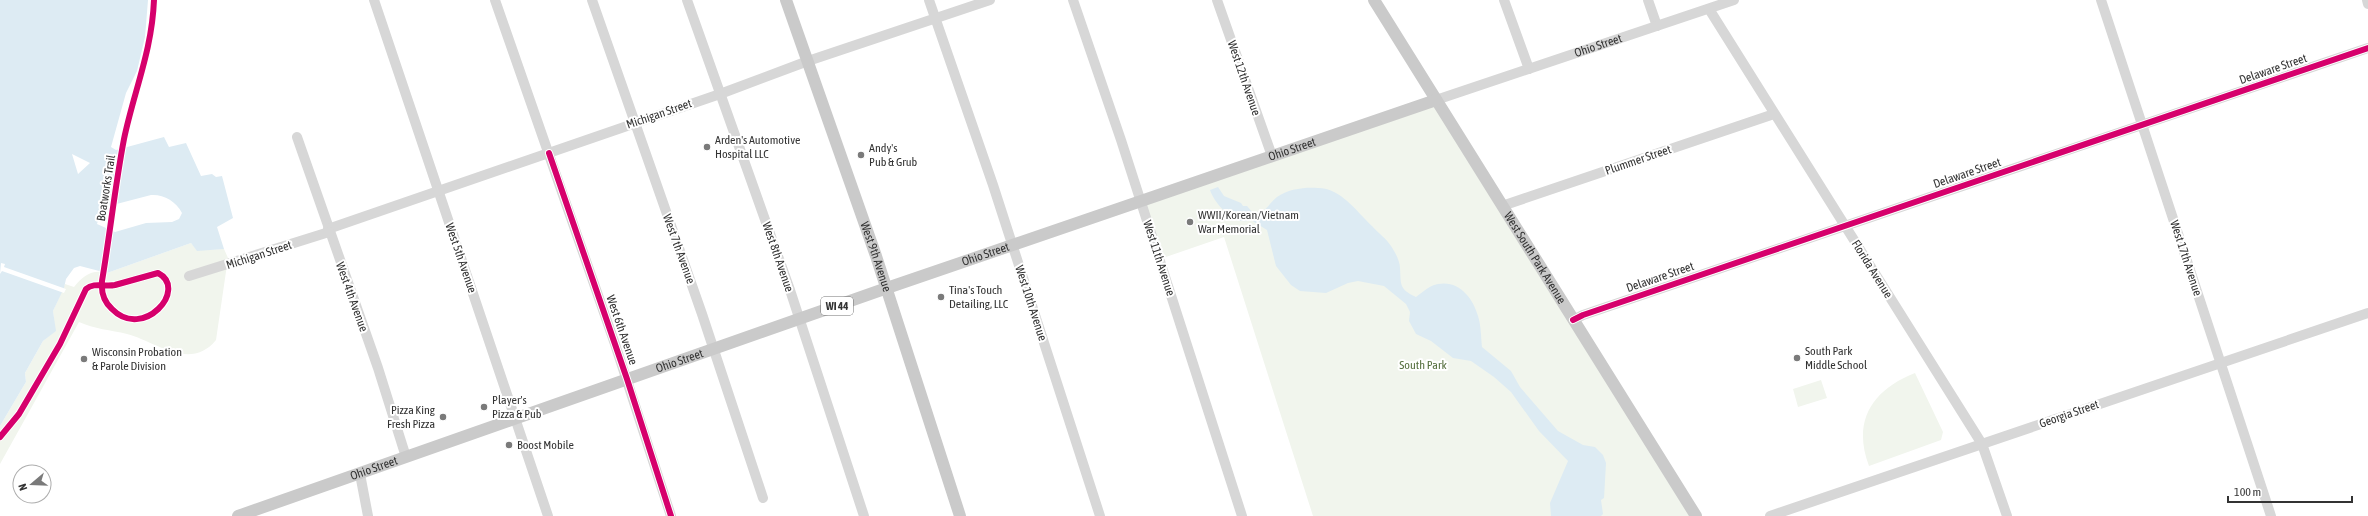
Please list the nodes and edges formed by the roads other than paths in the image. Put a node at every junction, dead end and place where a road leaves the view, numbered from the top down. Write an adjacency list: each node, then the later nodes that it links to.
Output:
1 (374, 0): 31 (street, West 5th Avenue)
2 (496, 0): 29 (street, West 6th Avenue)
3 (592, 0): 26 (street, West 7th Avenue)
4 (688, 0): 23 (street, West 8th Avenue)
5 (786, 0): 21 (main road, West 9th Avenue)
6 (929, 0): 18 (street, West 10th Avenue)
7 (990, 0): 18 (street, Michigan Street)
8 (1073, 0): 32 (street, West 11th Avenue)
9 (1217, 0): 30 (street, West 12th Avenue)
10 (1374, 0): 24 (main road, West South Park Avenue)
11 (1504, 0): 22 (street)
12 (1648, 0): 19 (street)
13 (1734, 0): 17 (street, Ohio Street)
14 (2101, 0): 27 (street, West 17th Avenue)
15 (2367, 0): 16 (street)
16 (2368, 4)
17 (1709, 9): 19 (street, Ohio Street); 25 (street, Florida Avenue)
18 (935, 17): 21 (street, Michigan Street); 36 (street, West 10th Avenue)
19 (1657, 26): 22 (street, Ohio Street)
20 (2368, 48): 27 (street, Delaware Street)
21 (808, 61): 23 (street, Michigan Street); 38 (main road, West 9th Avenue)
22 (1529, 69): 24 (street, Ohio Street)
23 (720, 94): 26 (street, Michigan Street); 40 (street, West 8th Avenue)
24 (1436, 100): 30 (main road, Ohio Street / WI 44); 33 (main road, West South Park Avenue)
25 (1774, 114): 33 (street, Plummer Street); 34 (street, Florida Avenue)
26 (635, 122): 29 (street, Michigan Street); 42 (street, West 7th Avenue)
27 (2143, 125): 34 (street, Delaware Street); 43 (street, West 17th Avenue)
28 (297, 137): 35 (street, West 4th Avenue)
29 (549, 153): 31 (street, Michigan Street); 44 (street, West 6th Avenue)
30 (1272, 156): 32 (main road, Ohio Street / WI 44)
31 (438, 190): 35 (street, Michigan Street); 45 (street, West 5th Avenue)
32 (1141, 201): 36 (main road, Ohio Street / WI 44); 57 (street, West 11th Avenue)
33 (1502, 206): 41 (main road, West South Park Avenue)
34 (1845, 226): 41 (street, Delaware Street); 46 (street, Florida Avenue)
35 (328, 231): 37 (street, Michigan Street); 47 (street, West 4th Avenue)
36 (1013, 245): 38 (main road, Ohio Street / WI 44); 56 (street, West 10th Avenue)
37 (189, 276)
38 (887, 288): 40 (main road, Ohio Street / WI 44); 55 (main road, West 9th Avenue)
39 (2368, 313): 43 (street, Georgia Street)
40 (800, 319): 42 (main road, Ohio Street / WI 44); 54 (street, West 8th Avenue)
41 (1573, 320): 58 (main road, West South Park Avenue)
42 (713, 350): 44 (main road, Ohio Street / WI 44); 49 (street, West 7th Avenue)
43 (2221, 363): 46 (street, Georgia Street); 61 (street, West 17th Avenue)
44 (627, 379): 45 (main road, Ohio Street / WI 44); 53 (street, West 6th Avenue)
45 (517, 418): 47 (main road, Ohio Street / WI 44); 52 (street, West 5th Avenue)
46 (1982, 444): 59 (street, Georgia Street); 60 (street, Florida Avenue)
47 (406, 457): 48 (main road, Ohio Street / WI 44)
48 (360, 474): 50 (main road, Ohio Street / WI 44); 51 (street)
49 (762, 498)
50 (238, 516)
51 (368, 516)
52 (548, 516)
53 (671, 516)
54 (864, 516)
55 (960, 516)
56 (1100, 516)
57 (1242, 516)
58 (1696, 516)
59 (1770, 516)
60 (2007, 516)
61 (2271, 516)

